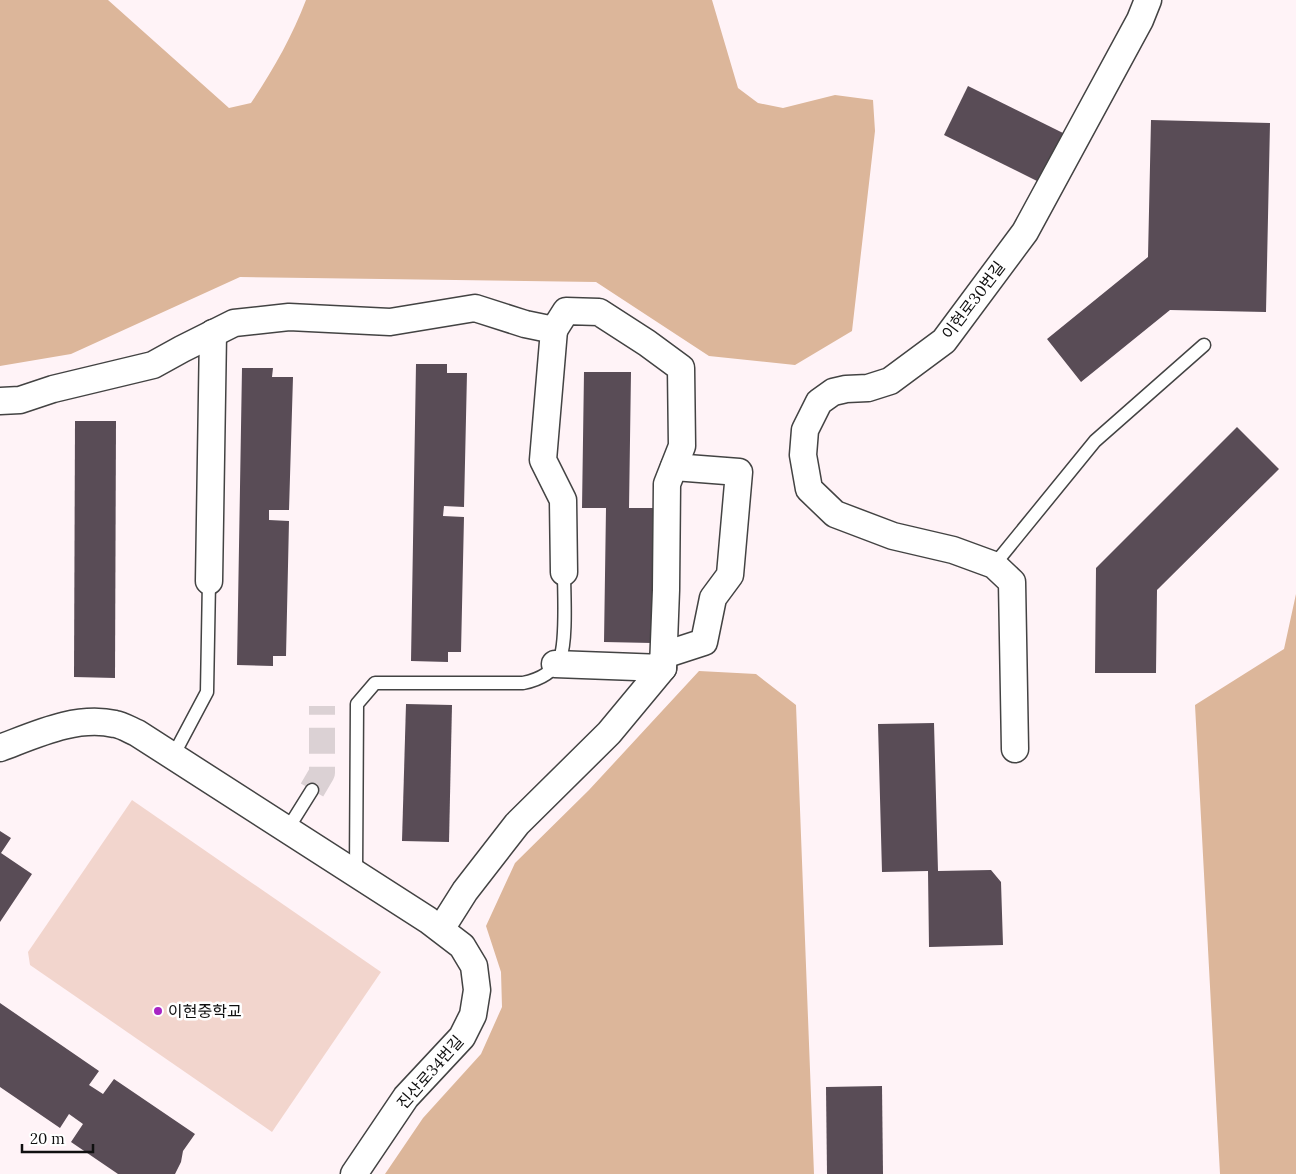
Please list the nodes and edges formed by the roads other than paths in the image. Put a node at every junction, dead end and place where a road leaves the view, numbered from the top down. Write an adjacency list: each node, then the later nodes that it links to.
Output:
1 (1148, 0): 7 (street, 이현로30번길)
2 (554, 330): 3 (street); 6 (street); 8 (street)
3 (213, 334): 5 (street); 9 (street)
4 (1204, 345): 7 (lane)
5 (0, 401)
6 (674, 467): 10 (street); 10 (street)
7 (994, 565): 13 (street, 이현로30번길)
8 (564, 572): 11 (lane)
9 (209, 582): 14 (lane)
10 (664, 662): 11 (street); 18 (street)
11 (555, 664): 17 (lane)
12 (0, 748): 14 (street, 진산로34번길)
13 (1015, 749)
14 (173, 756): 16 (street, 진산로34번길)
15 (312, 790): 16 (lane)
16 (287, 830): 17 (street, 진산로34번길)
17 (356, 874): 18 (street, 진산로34번길)
18 (435, 924): 19 (street, 진산로34번길)
19 (354, 1174)

